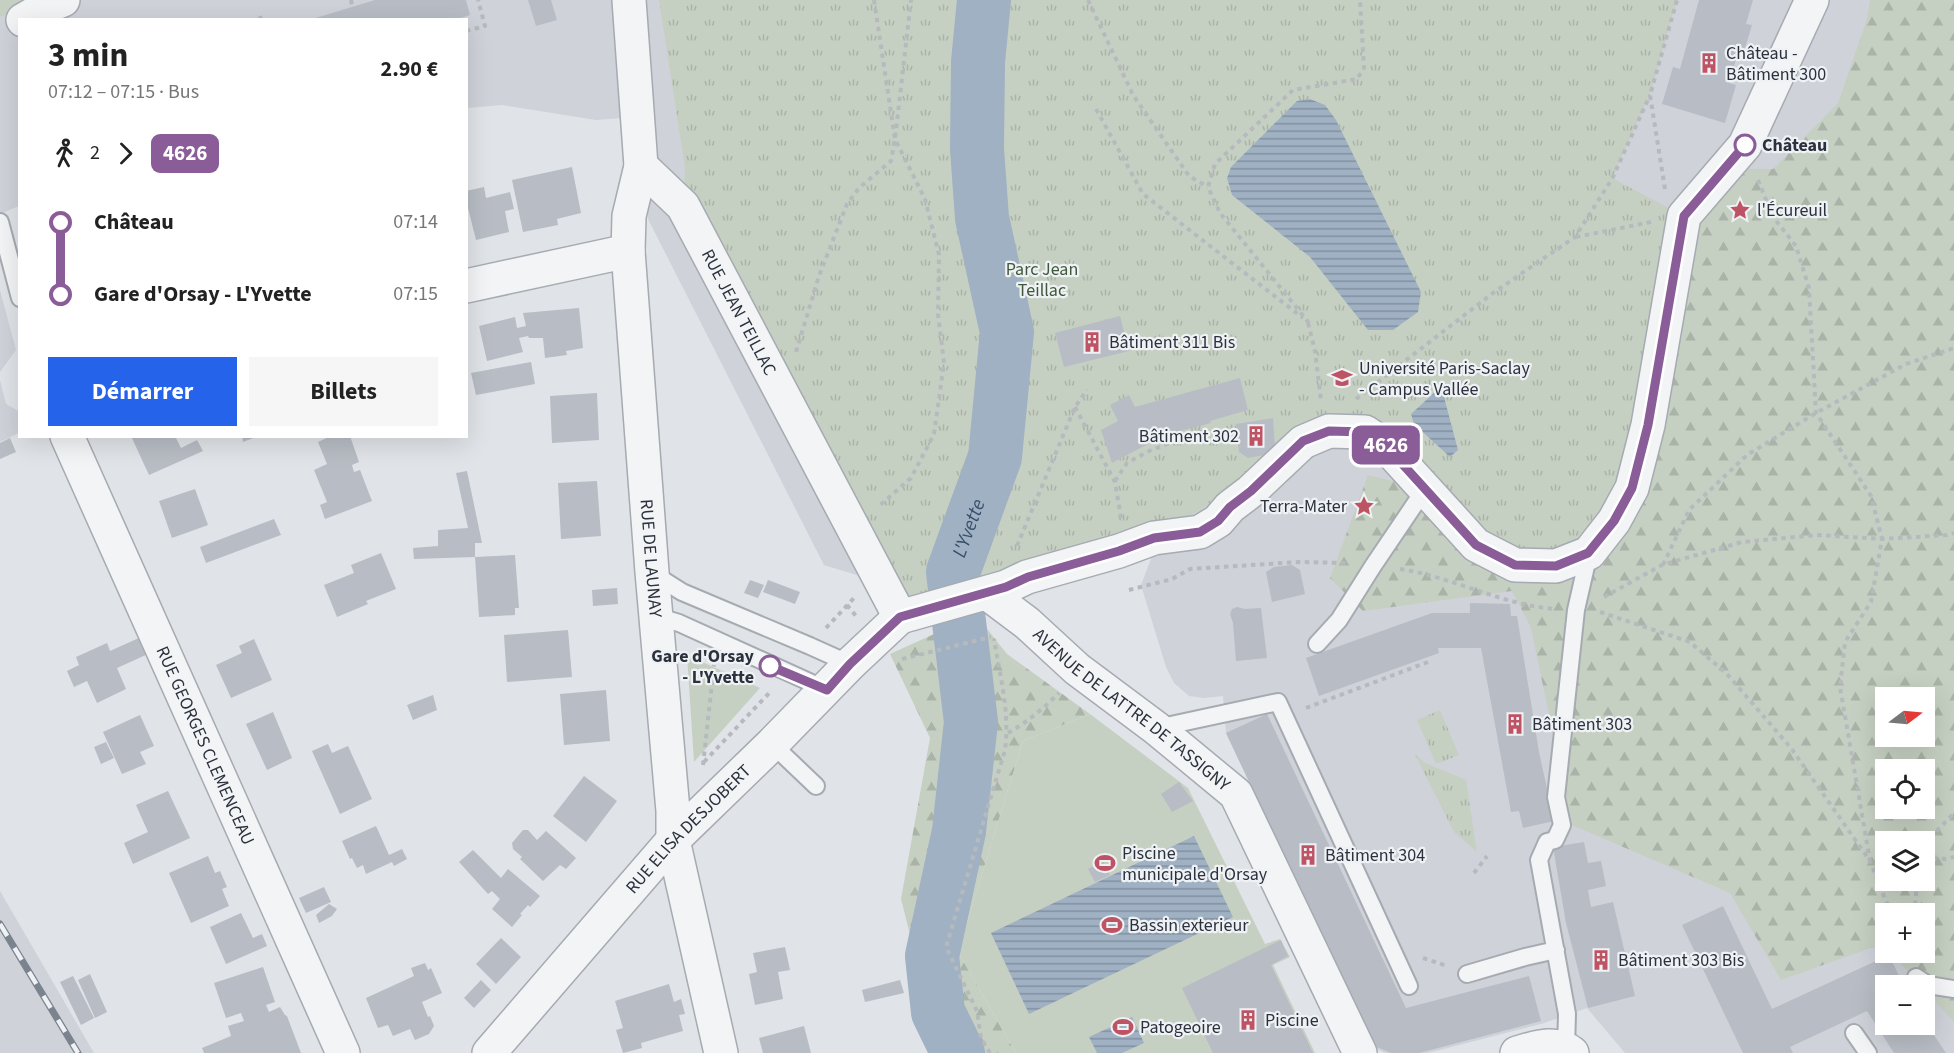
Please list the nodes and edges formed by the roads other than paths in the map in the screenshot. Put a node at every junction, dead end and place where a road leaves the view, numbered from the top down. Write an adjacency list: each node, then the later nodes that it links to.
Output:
1 (63, 0): 4 (street)
2 (628, 0): 7 (street)
3 (1812, 0): 14 (street)
4 (25, 18)
5 (18, 22): 6 (street)
6 (0, 32)
7 (641, 166): 9 (street, RUE DE LAUNAY); 17 (street, RUE JEAN TEILLAC)
8 (0, 222): 11 (lane)
9 (628, 251): 10 (street); 15 (street, RUE DE LAUNAY)
10 (468, 286)
11 (18, 290)
12 (68, 438): 33 (street, RUE GEORGES CLEMENCEAU)
13 (1425, 489): 14 (street); 16 (street); 19 (lane)
14 (1588, 553): 26 (lane)
15 (652, 572): 18 (street, RUE DE LAUNAY); 20 (lane)
16 (997, 590): 17 (street); 22 (street, AVENUE DE LATTRE DE TASSIGNY)
17 (909, 615): 20 (street, RUE ELISA DESJOBERT)
18 (656, 616): 21 (lane); 25 (street, RUE DE LAUNAY)
19 (1317, 644)
20 (850, 664): 21 (street, RUE ELISA DESJOBERT)
21 (827, 690): 23 (street, RUE ELISA DESJOBERT)
22 (1156, 728): 28 (lane); 36 (street, AVENUE DE LATTRE DE TASSIGNY)
23 (772, 744): 24 (lane); 25 (street, RUE ELISA DESJOBERT)
24 (816, 786)
25 (673, 840): 34 (street, RUE ELISA DESJOBERT); 35 (street, RUE DE LAUNAY)
26 (1556, 950): 27 (lane); 32 (lane)
27 (1467, 974)
28 (1409, 986)
29 (1935, 986): 30 (lane)
30 (1954, 989)
31 (1854, 1033): 38 (lane)
32 (1569, 1050): 37 (street)
33 (343, 1053)
34 (489, 1053)
35 (721, 1053)
36 (1360, 1053)
37 (1517, 1053)
38 (1868, 1053)

